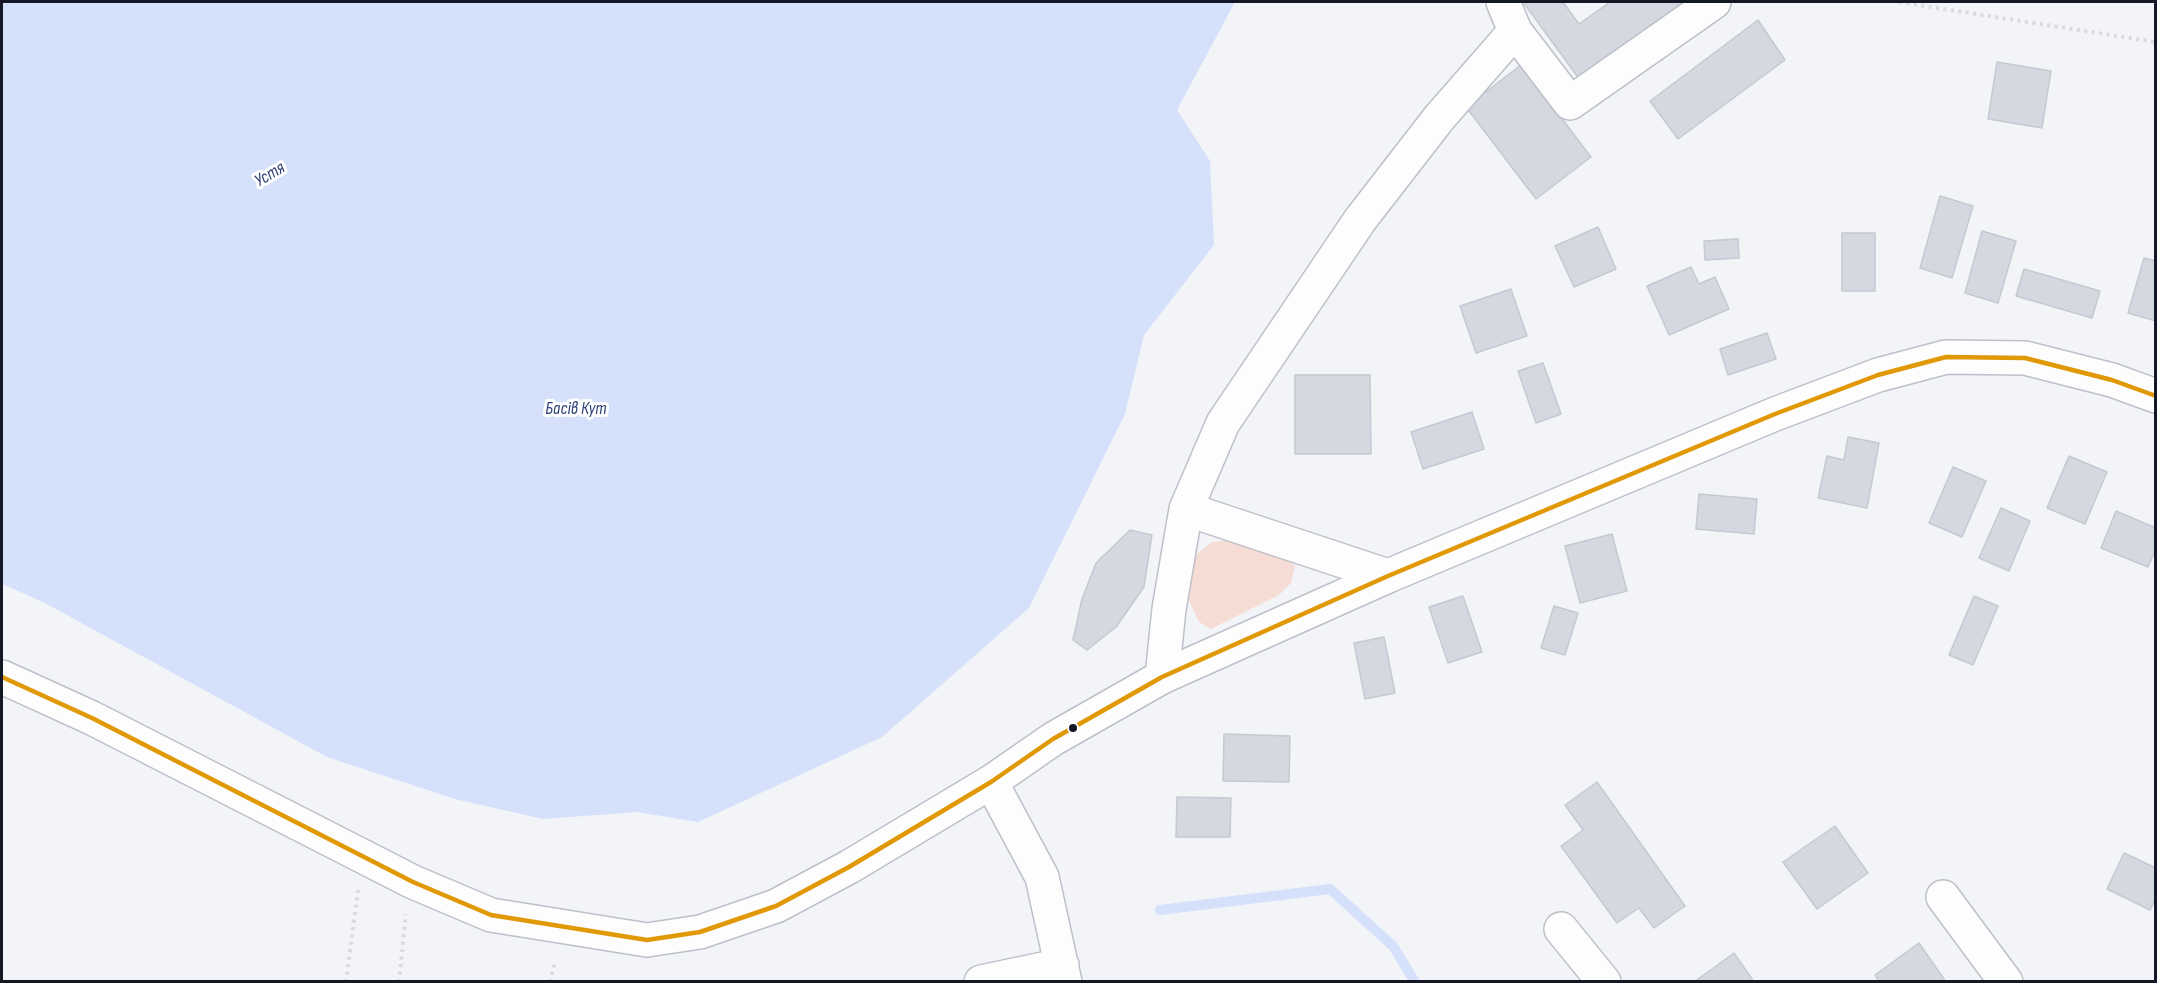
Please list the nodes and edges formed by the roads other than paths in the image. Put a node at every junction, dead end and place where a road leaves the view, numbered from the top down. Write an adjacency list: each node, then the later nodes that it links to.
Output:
1 (1714, 2): 2 (main road)
2 (1509, 16): 4 (main road)
3 (2156, 396): 5 (main road)
4 (1186, 508): 5 (main road); 7 (main road)
5 (1388, 576): 7 (main road)
6 (2, 677): 8 (main road)
7 (1162, 677): 8 (main road)
8 (991, 782): 11 (main road)
9 (1943, 897): 14 (main road)
10 (1562, 929): 13 (main road)
11 (1064, 973): 12 (main road)
12 (981, 981)
13 (1604, 981)
14 (2006, 981)

